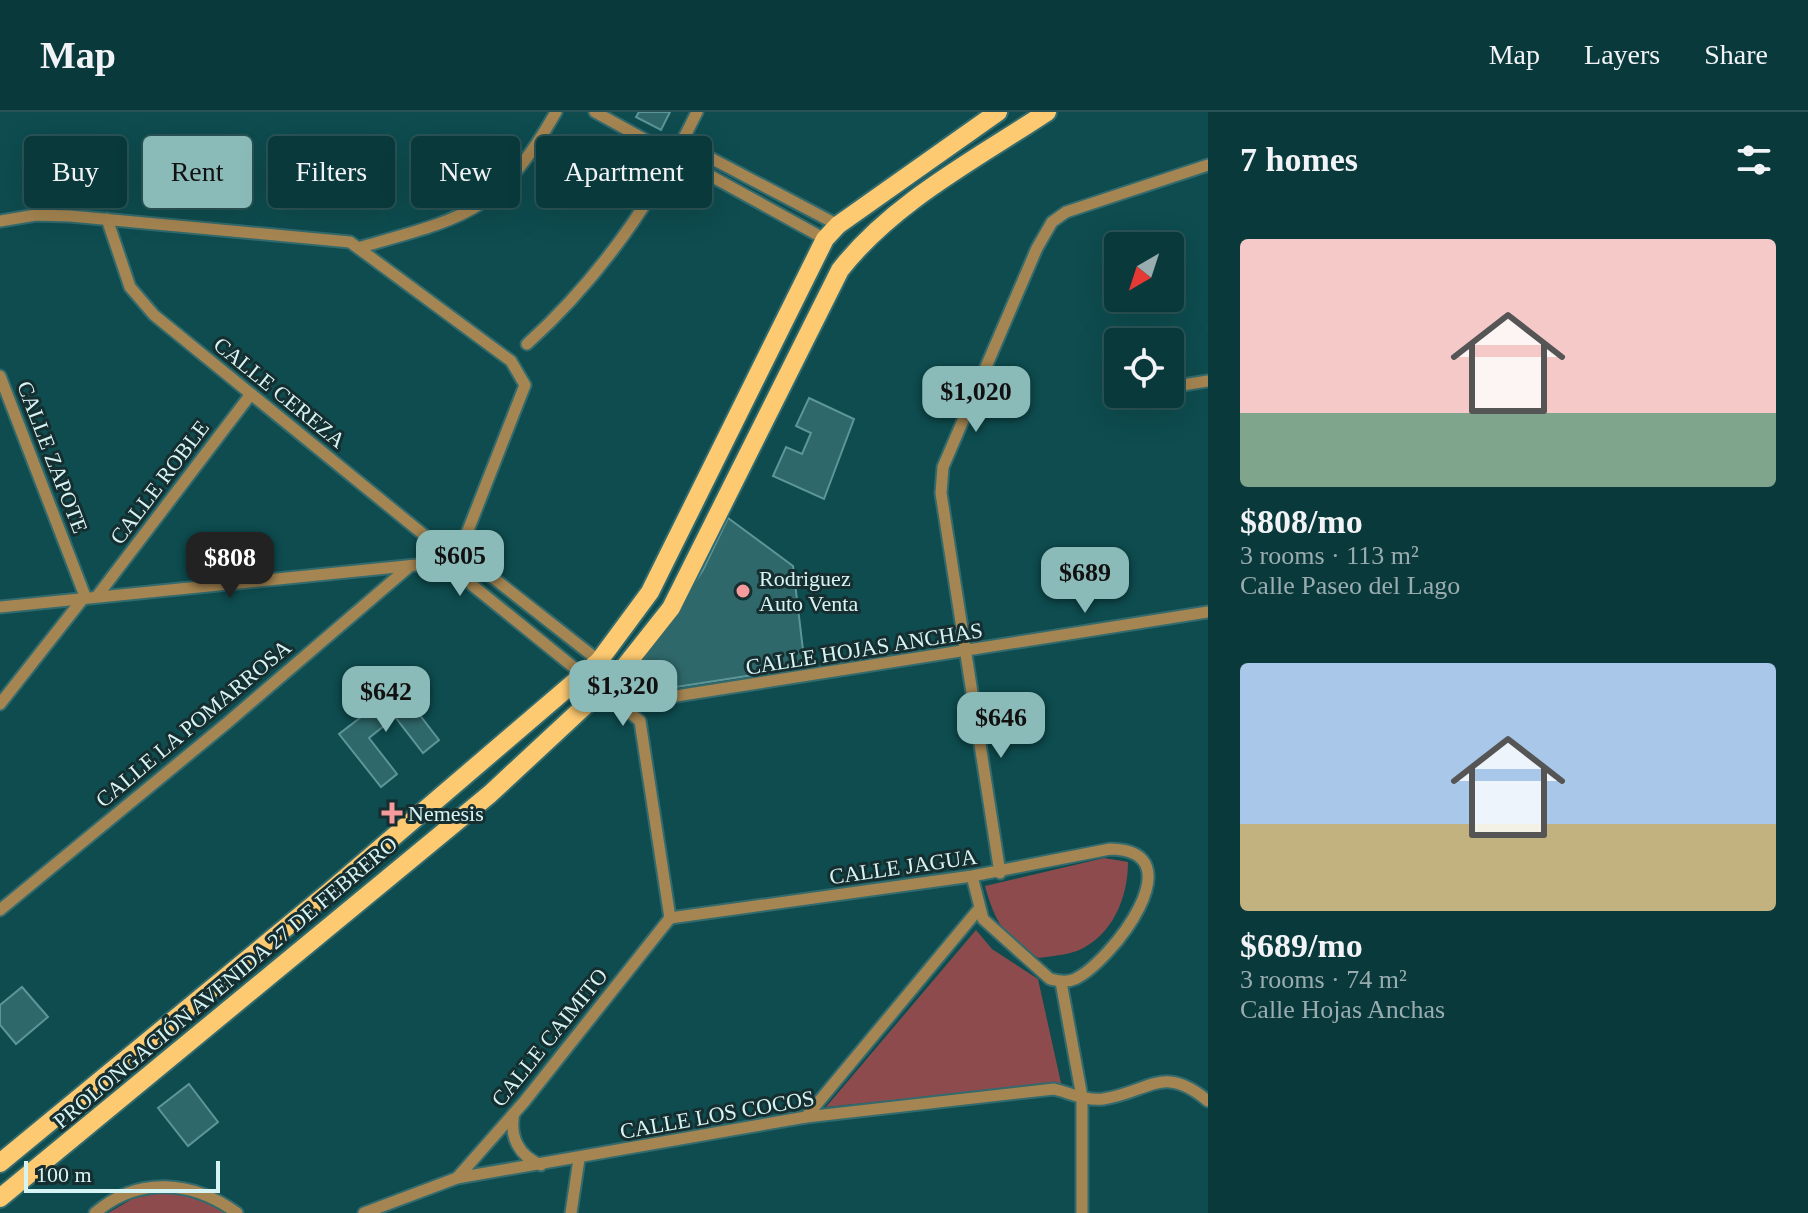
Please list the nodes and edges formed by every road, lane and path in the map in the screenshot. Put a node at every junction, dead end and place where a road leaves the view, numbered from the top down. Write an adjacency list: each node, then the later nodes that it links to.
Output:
1 (556, 112): 16 (street)
2 (595, 112): 6 (street)
3 (697, 112): 7 (street)
4 (998, 112): 14 (main road, PROLONGACIÓN AVENIDA 27 DE FEBRERO)
5 (1047, 112): 31 (main road, PROLONGACIÓN AVENIDA 27 DE FEBRERO)
6 (638, 136)
7 (685, 136)
8 (712, 159): 14 (street)
9 (1208, 165): 28 (street)
10 (712, 177): 15 (street)
11 (641, 208): 17 (street)
12 (107, 219): 13 (street); 16 (street); 21 (street, CALLE CEREZA)
13 (0, 221)
14 (838, 225): 15 (main road, PROLONGACIÓN AVENIDA 27 DE FEBRERO)
15 (825, 239): 29 (main road, PROLONGACIÓN AVENIDA 27 DE FEBRERO)
16 (361, 247): 22 (street)
17 (527, 344)
18 (0, 376): 25 (street, CALLE ZAPOTE)
19 (1208, 381): 20 (street)
20 (1184, 385)
21 (251, 394): 22 (street, CALLE CEREZA); 24 (street, CALLE ROBLE)
22 (460, 564): 23 (street); 29 (street, CALLE CEREZA); 30 (street, CALLE CEREZA)
23 (410, 565): 24 (street); 38 (street, CALLE LA POMARROSA)
24 (98, 595): 25 (street)
25 (85, 596): 26 (street); 34 (street)
26 (0, 607)
27 (1208, 612): 28 (street, CALLE HOJAS ANCHAS)
28 (968, 652): 33 (street, CALLE HOJAS ANCHAS); 36 (street)
29 (599, 661): 30 (main road, PROLONGACIÓN AVENIDA 27 DE FEBRERO); 31 (street, CALLE CEREZA)
30 (583, 673): 32 (street, CALLE CEREZA); 47 (main road, PROLONGACIÓN AVENIDA 27 DE FEBRERO)
31 (618, 675): 32 (main road, PROLONGACIÓN AVENIDA 27 DE FEBRERO); 33 (street, CALLE CEREZA)
32 (604, 690): 35 (street, CALLE CEREZA); 50 (main road, PROLONGACIÓN AVENIDA 27 DE FEBRERO)
33 (644, 694): 35 (street)
34 (0, 704)
35 (630, 710): 40 (street)
36 (1000, 873): 37 (street, CALLE JAGUA); 41 (street, CALLE JAGUA)
37 (972, 876): 39 (street); 40 (street, CALLE JAGUA)
38 (0, 910)
39 (978, 910): 41 (street); 45 (street)
40 (670, 918): 44 (street, CALLE CAIMITO)
41 (1061, 982): 42 (street)
42 (1082, 1097): 43 (street, CALLE LOS COCOS); 45 (street, CALLE LOS COCOS); 55 (street)
43 (1208, 1101)
44 (514, 1113): 48 (street); 49 (street, CALLE CAIMITO)
45 (806, 1117): 46 (street, CALLE LOS COCOS)
46 (579, 1159): 48 (street, CALLE LOS COCOS); 54 (street)
47 (0, 1163)
48 (541, 1165): 49 (street, CALLE LOS COCOS)
49 (457, 1178): 53 (street, CALLE LOS COCOS)
50 (0, 1198)
51 (95, 1213): 52 (street)
52 (237, 1213)
53 (364, 1213)
54 (571, 1213)
55 (1082, 1213)

